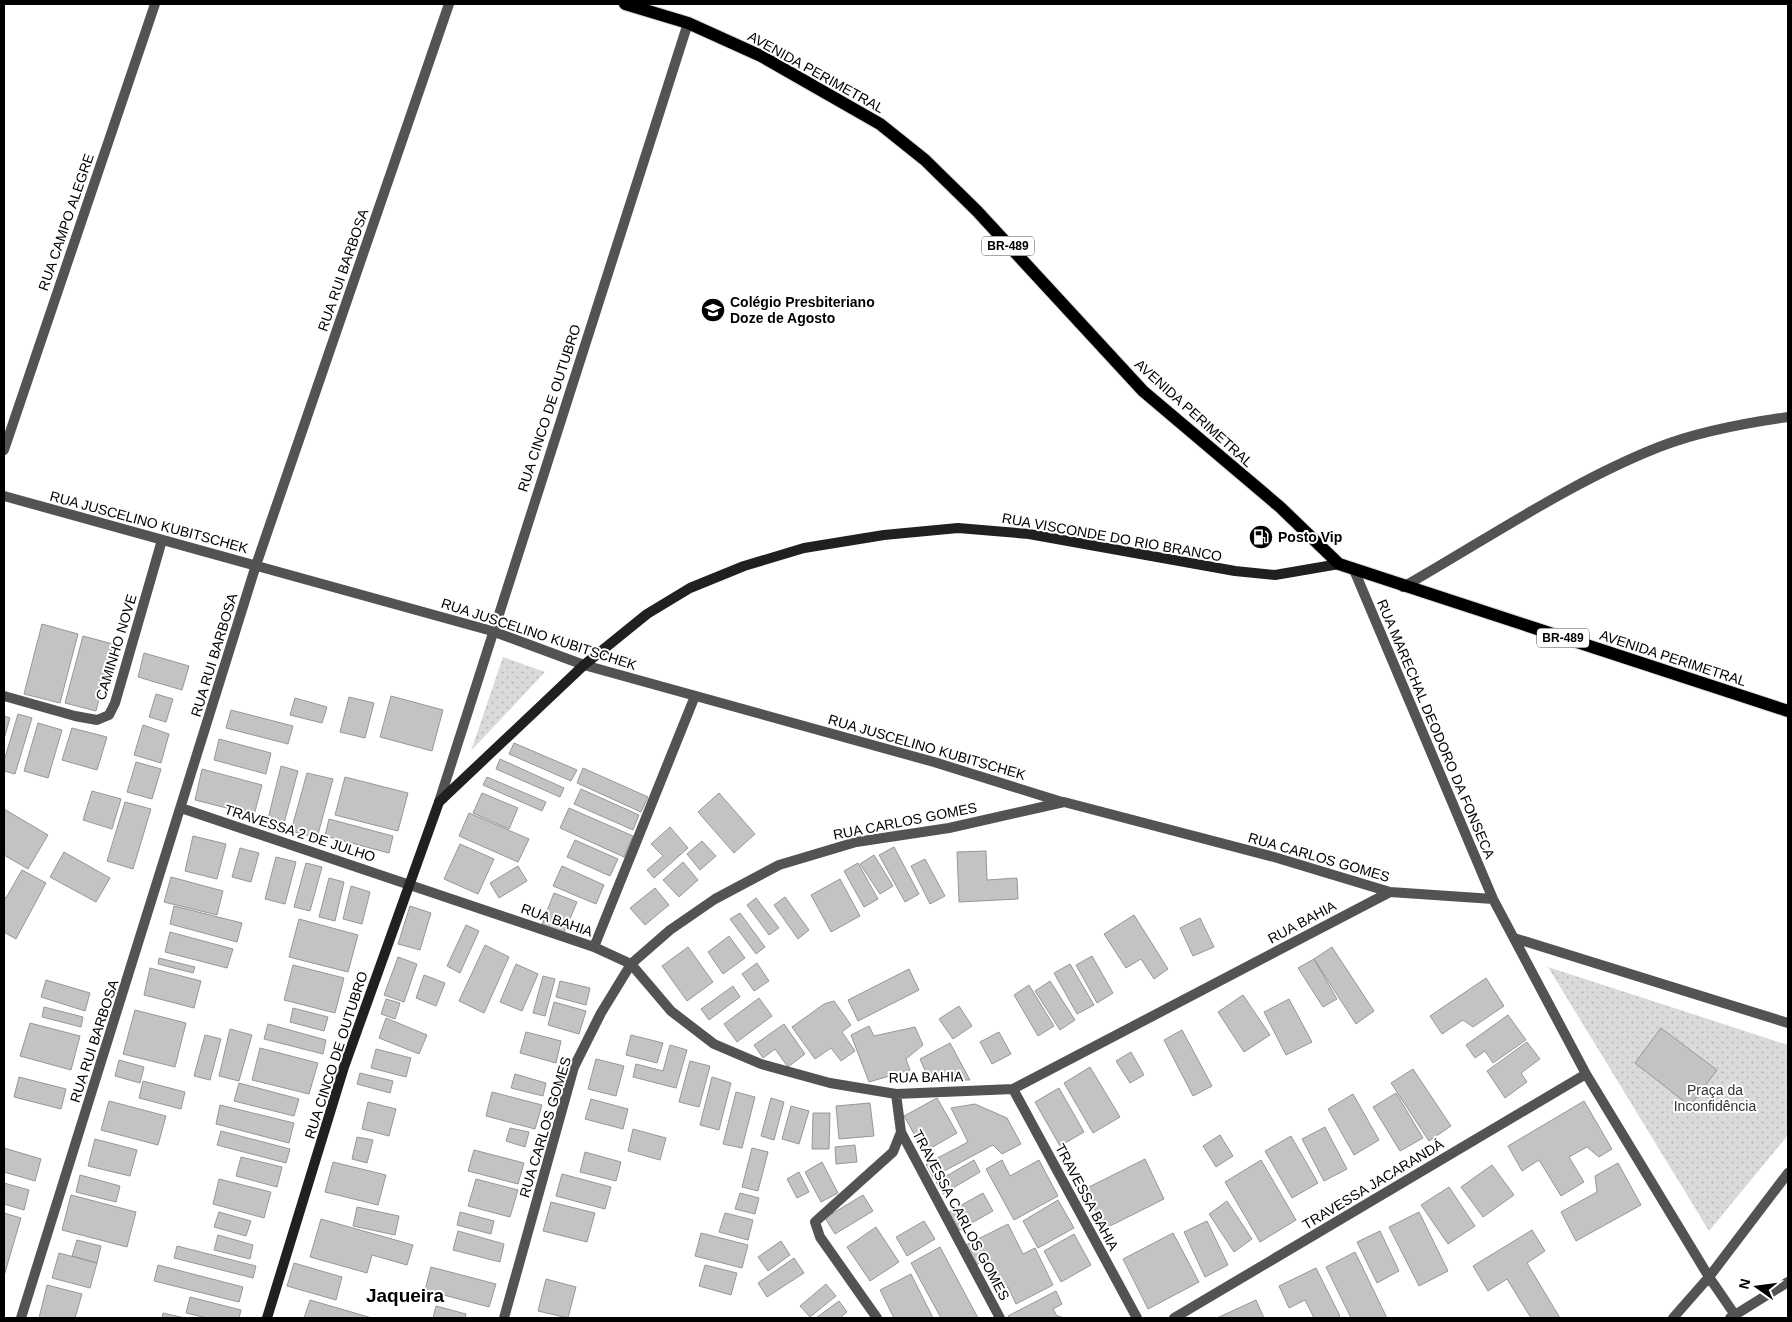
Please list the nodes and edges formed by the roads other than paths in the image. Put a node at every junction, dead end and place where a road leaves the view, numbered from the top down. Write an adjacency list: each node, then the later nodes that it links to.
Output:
1 (154, 4): 6 (street, RUA CAMPO ALEGRE)
2 (449, 4): 10 (street, RUA RUI BARBOSA)
3 (625, 4): 4 (main road, AVENIDA PERIMETRAL / BR-489)
4 (688, 23): 9 (main road, AVENIDA PERIMETRAL / BR-489); 13 (street, RUA CINCO DE OUTUBRO)
5 (1788, 416): 12 (street)
6 (4, 450)
7 (4, 496): 8 (street, RUA JUSCELINO KUBITSCHEK)
8 (162, 540): 10 (street, RUA JUSCELINO KUBITSCHEK); 15 (street, CAMINHO NOVE)
9 (1339, 564): 11 (main road, AVENIDA PERIMETRAL / BR-489); 14 (street, RUA VISCONDE DO RIO BRANCO)
10 (256, 565): 13 (street, RUA JUSCELINO KUBITSCHEK); 20 (street, RUA RUI BARBOSA)
11 (1354, 570): 12 (main road, AVENIDA PERIMETRAL / BR-489); 23 (street, RUA MARECHAL DEODORO DA FONSECA)
12 (1403, 587): 17 (main road, AVENIDA PERIMETRAL / BR-489)
13 (492, 631): 14 (street, RUA JUSCELINO KUBITSCHEK); 18 (street, RUA CINCO DE OUTUBRO)
14 (584, 665): 16 (street, RUA JUSCELINO KUBITSCHEK); 18 (street, RUA CINCO DE OUTUBRO)
15 (4, 696)
16 (695, 696): 19 (street, RUA JUSCELINO KUBITSCHEK); 25 (street)
17 (1788, 711)
18 (439, 802): 21 (street, RUA CINCO DE OUTUBRO)
19 (1064, 802): 22 (street, RUA CARLOS GOMES); 26 (street, RUA CARLOS GOMES)
20 (182, 808): 21 (street, TRAVESSA 2 DE JULHO); 36 (street, RUA RUI BARBOSA)
21 (409, 884): 25 (street, RUA BAHIA); 37 (street, RUA CINCO DE OUTUBRO)
22 (1390, 892): 23 (street, RUA CARLOS GOMES); 29 (street, RUA BAHIA)
23 (1492, 899): 24 (street)
24 (1514, 938): 27 (street); 28 (street)
25 (594, 947): 26 (street, RUA BAHIA)
26 (631, 964): 30 (street, RUA BAHIA); 38 (street, RUA CARLOS GOMES)
27 (1788, 1023)
28 (1586, 1074): 33 (street); 42 (street, TRAVESSA JACARANDÁ)
29 (1013, 1089): 30 (street, RUA BAHIA); 41 (street, TRAVESSA BAHIA)
30 (896, 1094): 31 (street, TRAVESSA CARLOS GOMES)
31 (901, 1132): 39 (street); 40 (street, TRAVESSA CARLOS GOMES)
32 (1788, 1173): 33 (street)
33 (1709, 1277): 35 (street); 43 (street)
34 (1788, 1282): 35 (street)
35 (1732, 1317)
36 (20, 1318)
37 (267, 1318)
38 (504, 1318)
39 (877, 1318)
40 (1000, 1318)
41 (1137, 1318)
42 (1174, 1318)
43 (1673, 1318)

